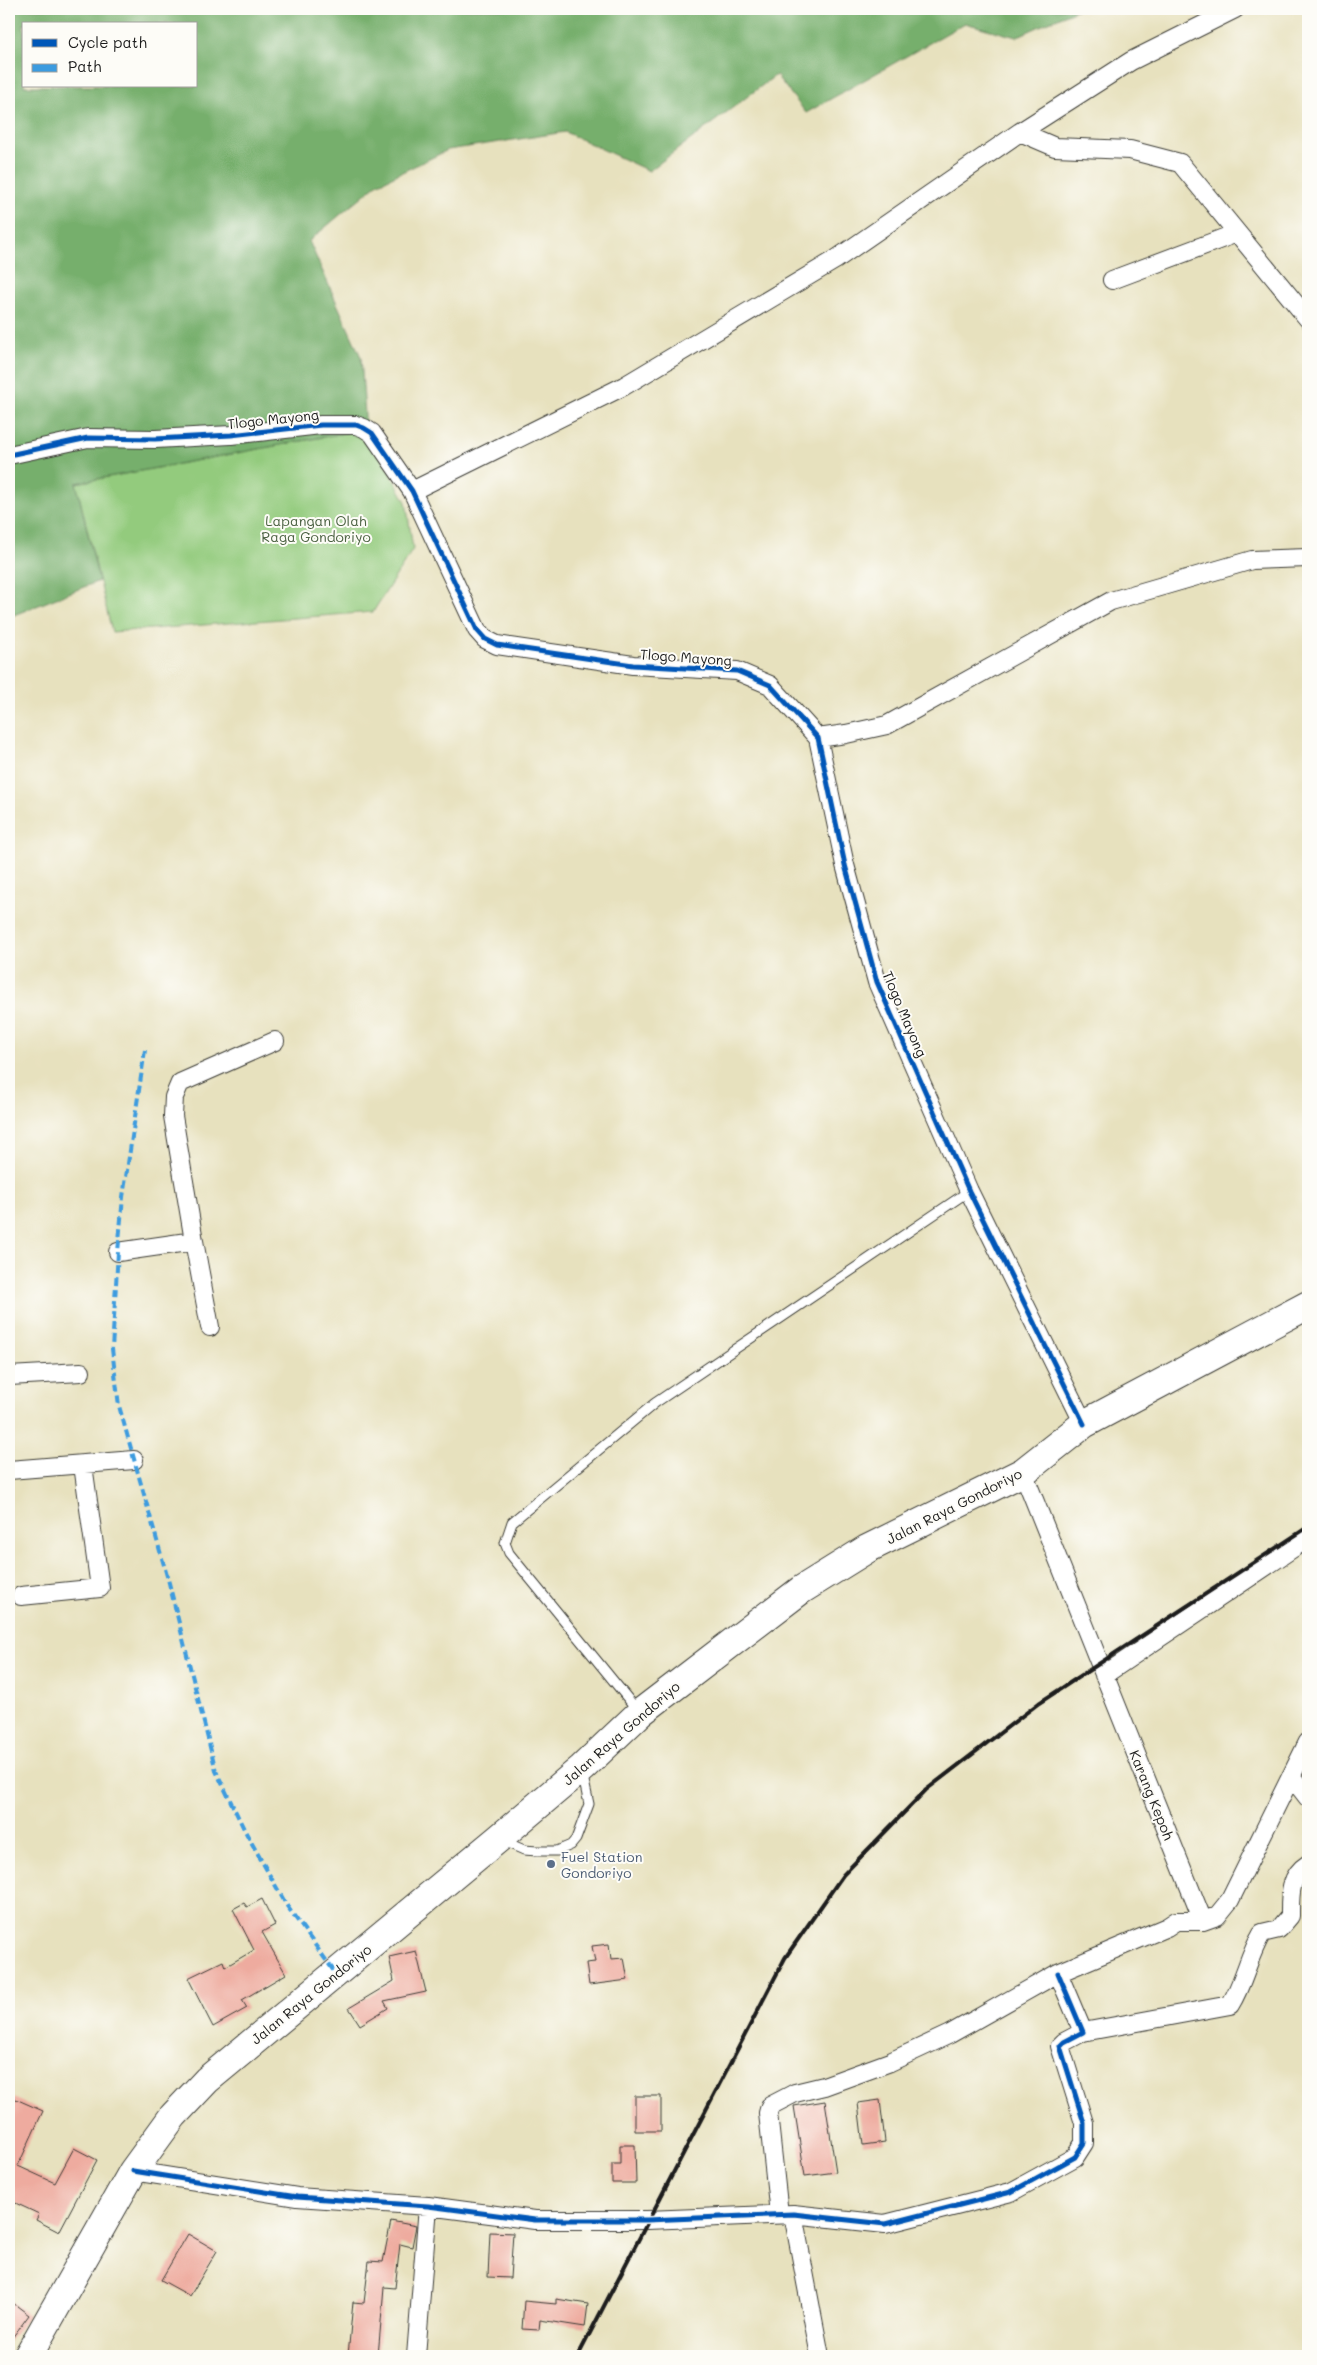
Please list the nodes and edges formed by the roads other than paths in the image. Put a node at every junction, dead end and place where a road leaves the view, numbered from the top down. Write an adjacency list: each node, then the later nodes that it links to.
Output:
1 (1235, 9): 2 (street)
2 (1020, 132): 3 (street); 7 (street)
3 (1237, 233): 4 (street); 5 (street)
4 (1112, 280)
5 (1308, 319)
6 (9, 455): 7 (street, Tlogo Mayong)
7 (412, 491): 9 (street, Tlogo Mayong)
8 (1308, 558): 9 (street)
9 (818, 738): 11 (street, Tlogo Mayong)
10 (275, 1041): 12 (street)
11 (969, 1191): 18 (street, Tlogo Mayong); 26 (lane)
12 (194, 1241): 13 (street); 15 (street)
13 (118, 1252)
14 (1308, 1306): 18 (highway, Jalan Raya Gondoriyo)
15 (210, 1327)
16 (81, 1372): 17 (street)
17 (9, 1376)
18 (1084, 1424): 22 (highway, Jalan Raya Gondoriyo)
19 (134, 1460): 20 (street)
20 (83, 1464): 21 (street); 24 (street)
21 (9, 1470)
22 (1023, 1472): 25 (street, Karang Kepoh); 26 (highway, Jalan Raya Gondoriyo)
23 (1308, 1538): 25 (street)
24 (21, 1596)
25 (1104, 1675): 33 (street, Karang Kepoh)
26 (640, 1714): 28 (highway, Jalan Raya Gondoriyo)
27 (1308, 1742): 29 (street)
28 (582, 1768): 31 (highway, Jalan Raya Gondoriyo); 31 (lane)
29 (1291, 1776): 30 (street); 33 (street)
30 (1308, 1798)
31 (498, 1839): 36 (highway, Jalan Raya Gondoriyo)
32 (1308, 1864): 35 (street)
33 (1203, 1921): 34 (street)
34 (1058, 1973): 35 (street); 38 (street)
35 (1083, 2032): 38 (street)
36 (133, 2171): 37 (street); 39 (highway, Jalan Raya Gondoriyo)
37 (428, 2206): 38 (street); 40 (street)
38 (786, 2214): 41 (street)
39 (28, 2356)
40 (416, 2356)
41 (820, 2356)

